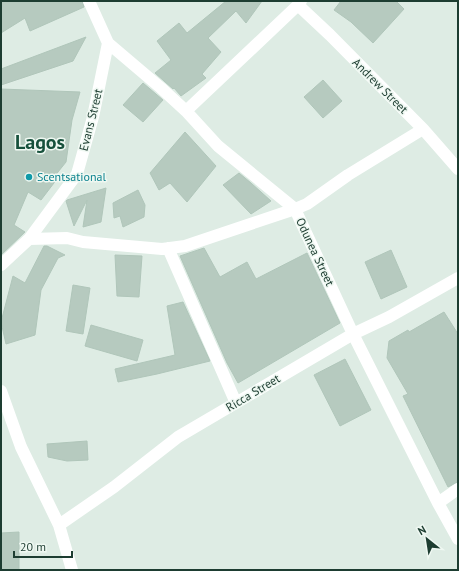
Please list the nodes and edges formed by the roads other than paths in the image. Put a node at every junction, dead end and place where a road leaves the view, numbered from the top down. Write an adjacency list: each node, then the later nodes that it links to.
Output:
1 (89, 1): 3 (street, Odunea Street)
2 (300, 3): 4 (street); 5 (street, Andrew Street)
3 (108, 43): 4 (street, Odunea Street); 8 (street, Evans Street)
4 (186, 111): 7 (street, Odunea Street)
5 (423, 130): 6 (street, Andrew Street); 7 (street)
6 (458, 169)
7 (295, 209): 9 (street); 12 (street, Odunea Street)
8 (29, 240): 9 (street); 10 (street, Evans Street)
9 (168, 248): 14 (street)
10 (1, 265)
11 (458, 278): 12 (street, Ricca Street)
12 (353, 334): 14 (street, Ricca Street); 16 (street, Odunea Street)
13 (1, 391): 17 (street)
14 (236, 403): 17 (street, Ricca Street)
15 (458, 489): 16 (street)
16 (438, 503): 18 (street, Odunea Street)
17 (59, 525): 19 (street)
18 (458, 539)
19 (72, 570)

